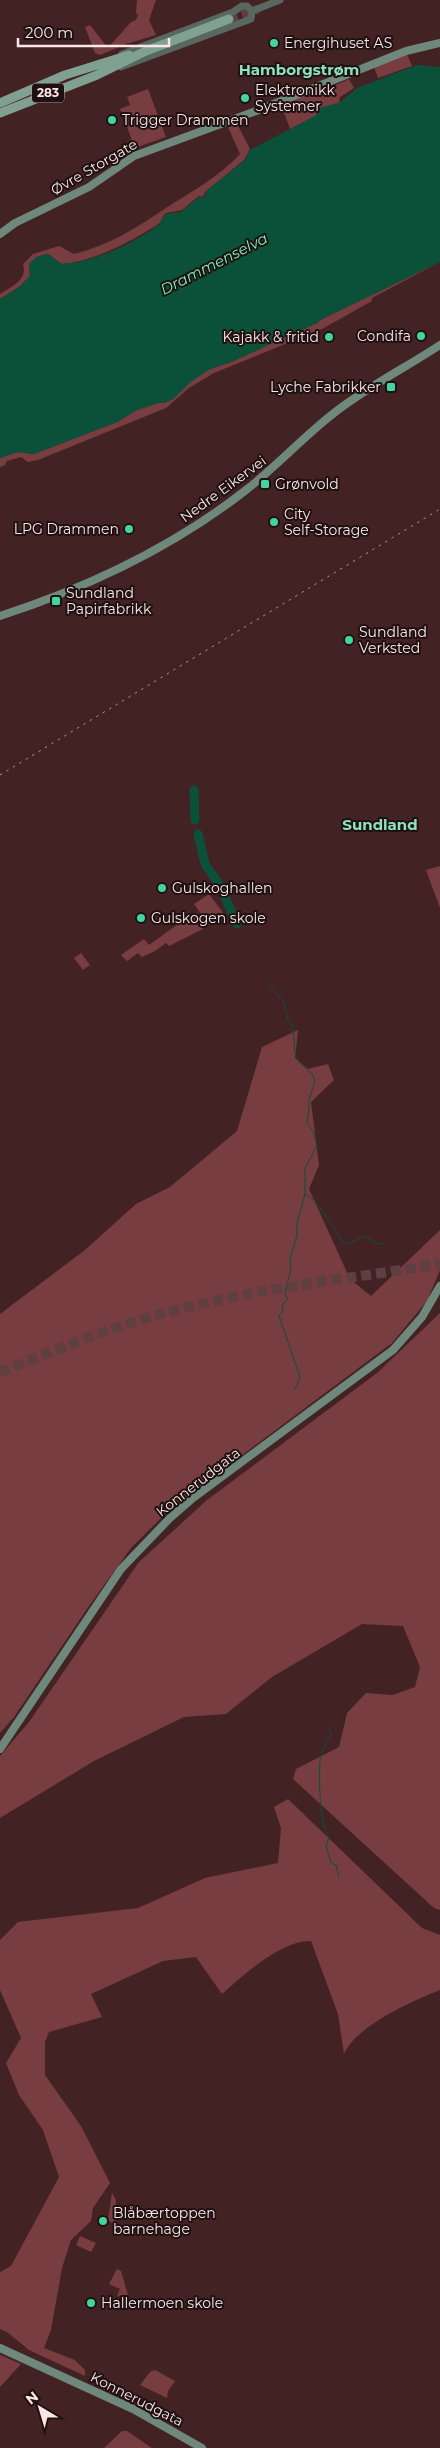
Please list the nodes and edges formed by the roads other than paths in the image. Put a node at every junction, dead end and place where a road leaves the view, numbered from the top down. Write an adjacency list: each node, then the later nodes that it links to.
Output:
1 (280, 0): 3 (street)
2 (238, 9): 3 (street); 5 (street); 8 (street)
3 (252, 11): 5 (street)
4 (229, 19): 7 (main road, 283)
5 (243, 22): 9 (street)
6 (440, 43): 12 (main road, Øvre Storgate)
7 (146, 51): 8 (main road, 283); 9 (main road, 283)
8 (108, 60): 10 (main road, 283)
9 (97, 74): 11 (main road, 283)
10 (0, 103)
11 (0, 113)
12 (0, 234)
13 (440, 345): 14 (main road, Nedre Eikervei)
14 (0, 616)
15 (440, 1286): 16 (main road, Konnerudgata)
16 (9, 1734): 17 (main road, Konnerudgata); 18 (main road, Konnerudgata)
17 (0, 1743)
18 (0, 1749)
19 (0, 2348): 21 (main road, Konnerudgata)
20 (0, 2352): 21 (main road, Konnerudgata)
21 (60, 2376): 22 (main road, Konnerudgata)
22 (202, 2448)

